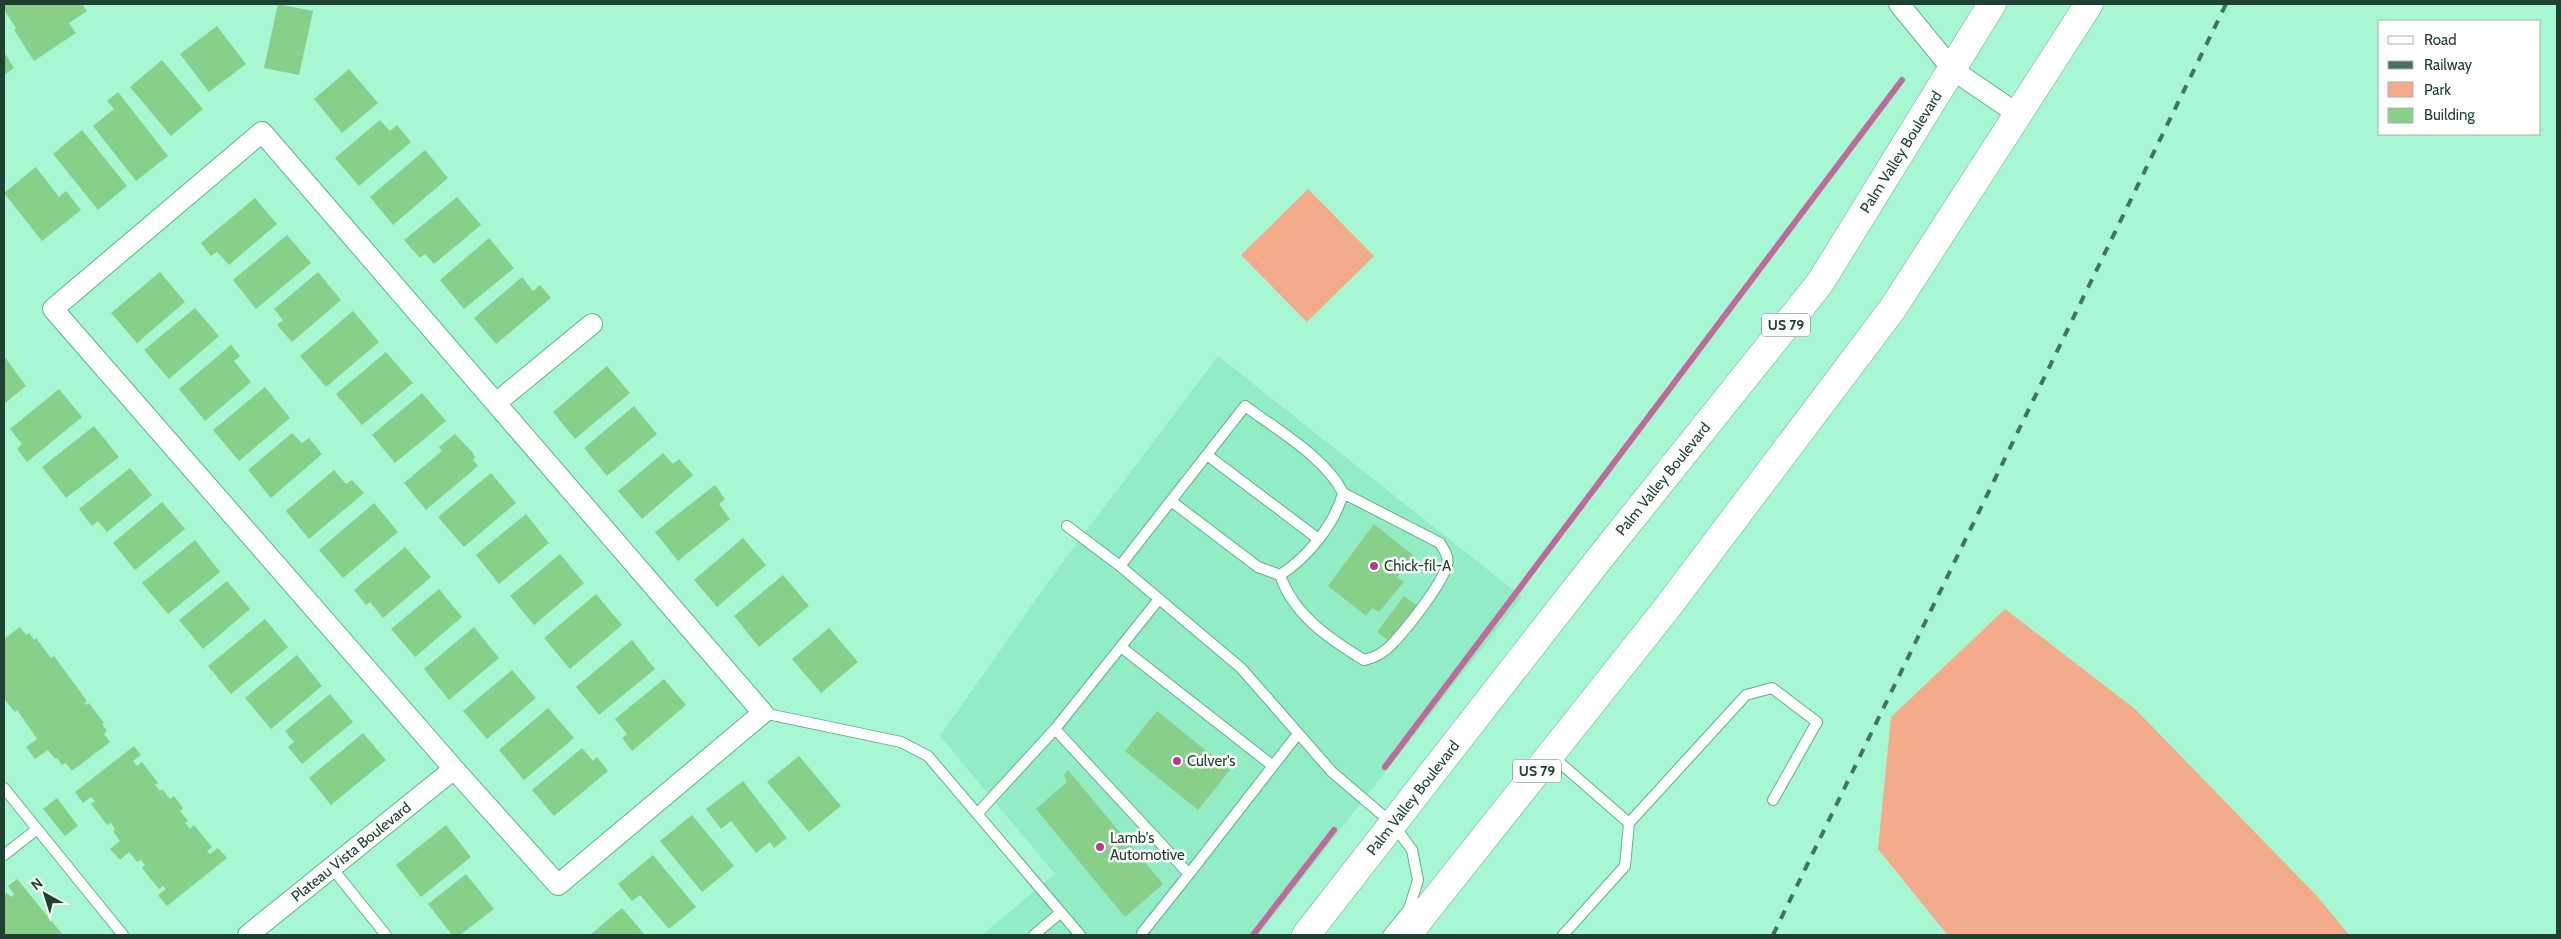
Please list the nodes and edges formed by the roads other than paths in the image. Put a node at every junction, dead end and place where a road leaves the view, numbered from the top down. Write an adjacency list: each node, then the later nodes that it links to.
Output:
1 (1899, 4): 4 (street)
2 (1992, 4): 4 (highway, Palm Valley Boulevard / US 79)
3 (2090, 4): 5 (highway, US 79)
4 (1952, 70): 5 (street); 27 (highway, Palm Valley Boulevard / US 79)
5 (2020, 116): 20 (highway, US 79)
6 (592, 324): 7 (street)
7 (496, 403): 17 (street); 22 (street)
8 (1206, 455): 9 (lane); 10 (lane); 12 (lane)
9 (1343, 493): 12 (lane); 14 (lane)
10 (1171, 501): 13 (lane); 14 (lane)
11 (1067, 526): 13 (lane)
12 (1318, 538): 14 (lane)
13 (1120, 566): 15 (lane)
14 (1280, 575)
15 (1159, 599): 16 (lane); 19 (lane)
16 (1120, 648): 18 (lane); 21 (lane)
17 (763, 713): 22 (street); 25 (lane)
18 (1055, 729): 25 (lane); 31 (lane)
19 (1298, 735): 21 (lane); 27 (lane)
20 (1550, 755): 26 (lane); 41 (highway, US 79)
21 (1273, 766): 31 (lane)
22 (454, 769): 30 (street, Plateau Vista Boulevard)
23 (4, 788): 28 (lane)
24 (1773, 800): 26 (lane)
25 (978, 813): 32 (lane)
26 (1629, 823): 42 (lane)
27 (1393, 824): 39 (highway, Palm Valley Boulevard / US 79); 40 (lane)
28 (36, 830): 29 (lane); 34 (lane)
29 (4, 855)
30 (332, 868): 35 (street, Plateau Vista Boulevard); 36 (lane)
31 (1189, 874): 33 (lane)
32 (1060, 913): 37 (lane); 38 (lane)
33 (1142, 933)
34 (122, 935)
35 (248, 935)
36 (386, 935)
37 (1034, 935)
38 (1080, 935)
39 (1306, 935)
40 (1388, 935)
41 (1407, 935)
42 (1563, 935)

